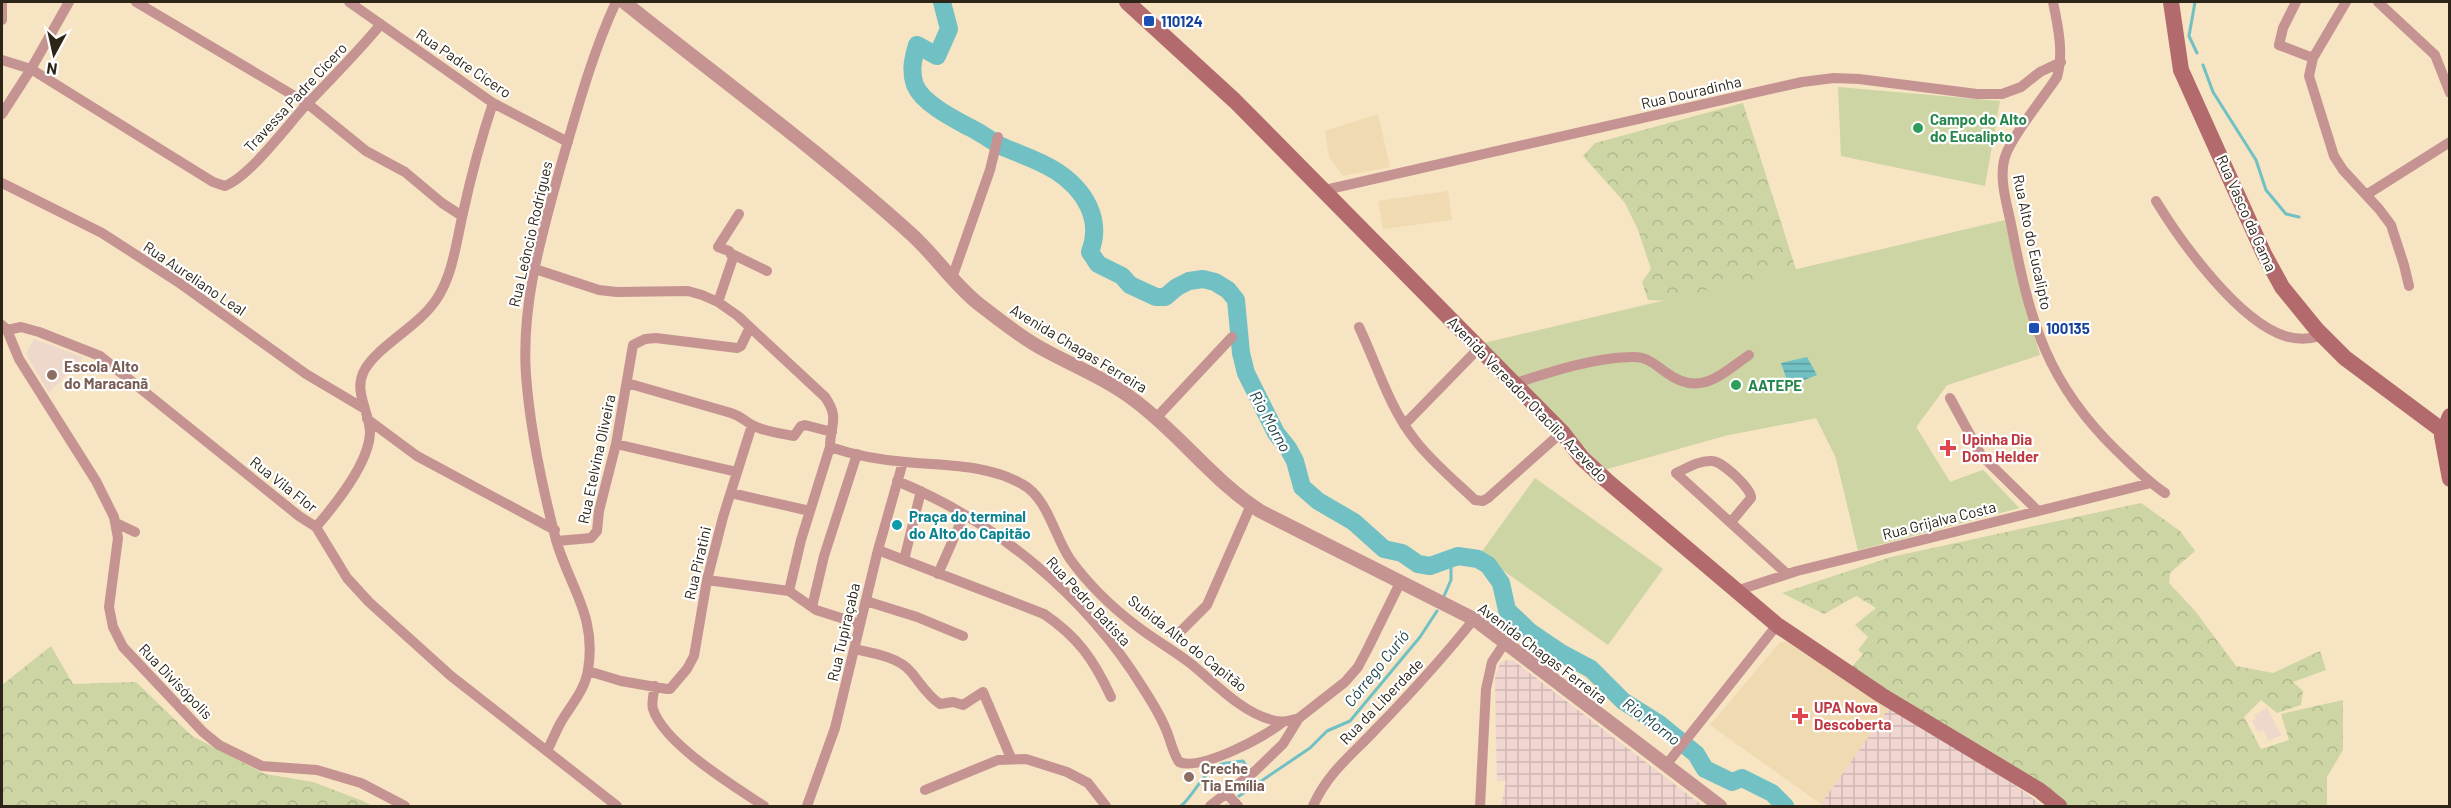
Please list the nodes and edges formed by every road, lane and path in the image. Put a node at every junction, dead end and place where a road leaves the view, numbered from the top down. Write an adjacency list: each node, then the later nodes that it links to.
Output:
1 (2, 2): 13 (street)
2 (69, 2): 18 (street)
3 (136, 2): 21 (street)
4 (350, 2): 14 (street, Rua Padre Cícero)
5 (616, 2): 24 (street, Rua Leôncio Rodrigues)
6 (624, 2): 35 (street, Avenida Chagas Ferreira)
7 (1127, 2): 27 (main road, Avenida Vereador Otacílio Azevedo)
8 (2053, 2): 17 (street, Rua Alto do Eucalipto)
9 (2171, 2): 41 (main road, Rua Vasco da Gama)
10 (2296, 2): 15 (street)
11 (2346, 2): 15 (street)
12 (2378, 2): 19 (street)
13 (2, 20)
14 (381, 24): 20 (street, Rua Padre Cícero); 21 (street, Travessa Padre Cícero)
15 (2313, 58): 28 (street)
16 (2, 60): 18 (street)
17 (2061, 62): 27 (street, Rua Douradinha); 63 (street, Rua Alto do Eucalipto)
18 (31, 69): 21 (street, Travessa Padre Cícero); 22 (street)
19 (2450, 93)
20 (493, 103): 24 (street, Rua Padre Cícero); 31 (street)
21 (308, 104): 31 (street)
22 (2, 114)
23 (998, 137): 35 (street)
24 (568, 142): 33 (street, Rua Leôncio Rodrigues)
25 (2450, 142): 28 (street)
26 (2, 183): 48 (street, Rua Aureliano Leal)
27 (1325, 190): 43 (main road, Avenida Vereador Otacílio Azevedo)
28 (2366, 195): 36 (street)
29 (2156, 201): 41 (street)
30 (739, 214): 32 (street)
31 (462, 216): 48 (street)
32 (732, 254): 34 (street); 37 (street)
33 (535, 269): 37 (street); 75 (street, Rua Leôncio Rodrigues)
34 (768, 272)
35 (952, 278): 49 (street, Avenida Chagas Ferreira)
36 (2409, 285)
37 (718, 302): 39 (street)
38 (4, 327): 72 (street, Rua Divisópolis); 73 (street, Rua Vila Flor)
39 (750, 327): 45 (street, Rua Etelvina Oliveira); 54 (street)
40 (1359, 327): 52 (street)
41 (2322, 336): 53 (main road, Rua Vasco da Gama)
42 (1232, 337): 49 (street)
43 (1479, 348): 46 (main road, Avenida Vereador Otacílio Azevedo); 52 (street)
44 (1749, 355): 46 (street)
45 (627, 382): 51 (street); 56 (street, Rua Etelvina Oliveira)
46 (1514, 384): 55 (main road, Avenida Vereador Otacílio Azevedo)
47 (1950, 398): 68 (street)
48 (366, 414): 73 (street); 75 (street, Rua Aureliano Leal)
49 (1158, 416): 67 (street, Avenida Chagas Ferreira)
50 (2450, 416): 53 (main road)
51 (752, 425): 54 (street); 60 (street, Rua Piratini)
52 (1404, 425): 55 (street)
53 (2443, 431): 61 (main road)
54 (832, 432): 57 (street)
55 (1562, 432): 83 (main road, Avenida Vereador Otacílio Azevedo)
56 (616, 444): 60 (street); 75 (street, Rua Etelvina Oliveira)
57 (830, 447): 58 (street, Subida Alto do Capitão); 69 (street)
58 (857, 454): 59 (street, Subida Alto do Capitão); 85 (street)
59 (903, 462): 62 (street, Rua Tupiraçaba); 97 (street, Subida Alto do Capitão)
60 (737, 472): 65 (street, Rua Piratini)
61 (2450, 478)
62 (897, 481): 64 (street, Rua Pedro Batista); 76 (street, Rua Tupiraçaba)
63 (2151, 483): 66 (street, Rua Alto do Eucalipto); 68 (street, Rua Grijalva Costa)
64 (921, 491): 70 (street, Rua Pedro Batista); 77 (street)
65 (730, 493): 69 (street); 80 (street, Rua Piratini)
66 (2165, 493)
67 (1251, 506): 81 (street, Avenida Chagas Ferreira); 89 (street)
68 (2037, 510): 79 (street, Rua Grijalva Costa)
69 (810, 511): 82 (street)
70 (964, 515): 78 (street); 97 (street, Rua Pedro Batista)
71 (1731, 522): 71 (street); 79 (street)
72 (116, 523): 74 (street); 103 (street, Rua Divisópolis)
73 (316, 527): 98 (street, Rua Vila Flor)
74 (135, 532)
75 (556, 536): 93 (street, Rua Leôncio Rodrigues)
76 (878, 550): 77 (street); 84 (street, Rua Tupiraçaba)
77 (904, 560): 78 (street)
78 (938, 574): 95 (street)
79 (1787, 574): 83 (street, Rua Grijalva Costa)
80 (707, 580): 82 (street); 94 (street, Rua Piratini)
81 (1401, 581): 86 (street, Avenida Chagas Ferreira); 96 (street)
82 (789, 591): 85 (street)
83 (1736, 591): 88 (main road, Avenida Vereador Otacílio Azevedo)
84 (866, 601): 87 (street, Rua Tupiraçaba); 90 (street)
85 (812, 607): 87 (street)
86 (1473, 619): 91 (street, Avenida Chagas Ferreira); 110 (street, Rua da Liberdade)
87 (860, 624): 92 (street, Rua Tupiraçaba)
88 (1777, 625): 100 (street); 113 (main road, Avenida Vereador Otacílio Azevedo)
89 (1181, 631)
90 (963, 636)
91 (1504, 644): 100 (street, Avenida Chagas Ferreira); 111 (street)
92 (854, 649): 99 (street); 106 (street, Rua Tupiraçaba)
93 (588, 671): 94 (street); 98 (street, Rua Leôncio Rodrigues)
94 (655, 686): 105 (street)
95 (1111, 697)
96 (1299, 718): 97 (street); 102 (street)
97 (1283, 722)
98 (547, 751): 104 (street, Rua Vila Flor)
99 (1011, 758): 101 (street); 107 (street)
100 (1668, 762): 112 (street, Avenida Chagas Ferreira)
101 (925, 790)
102 (1227, 794): 108 (street); 109 (street)
103 (405, 807)
104 (617, 807)
105 (764, 807)
106 (807, 807)
107 (1106, 807)
108 (1210, 807)
109 (1238, 807)
110 (1314, 807)
111 (1480, 807)
112 (1720, 807)
113 (2059, 807)

